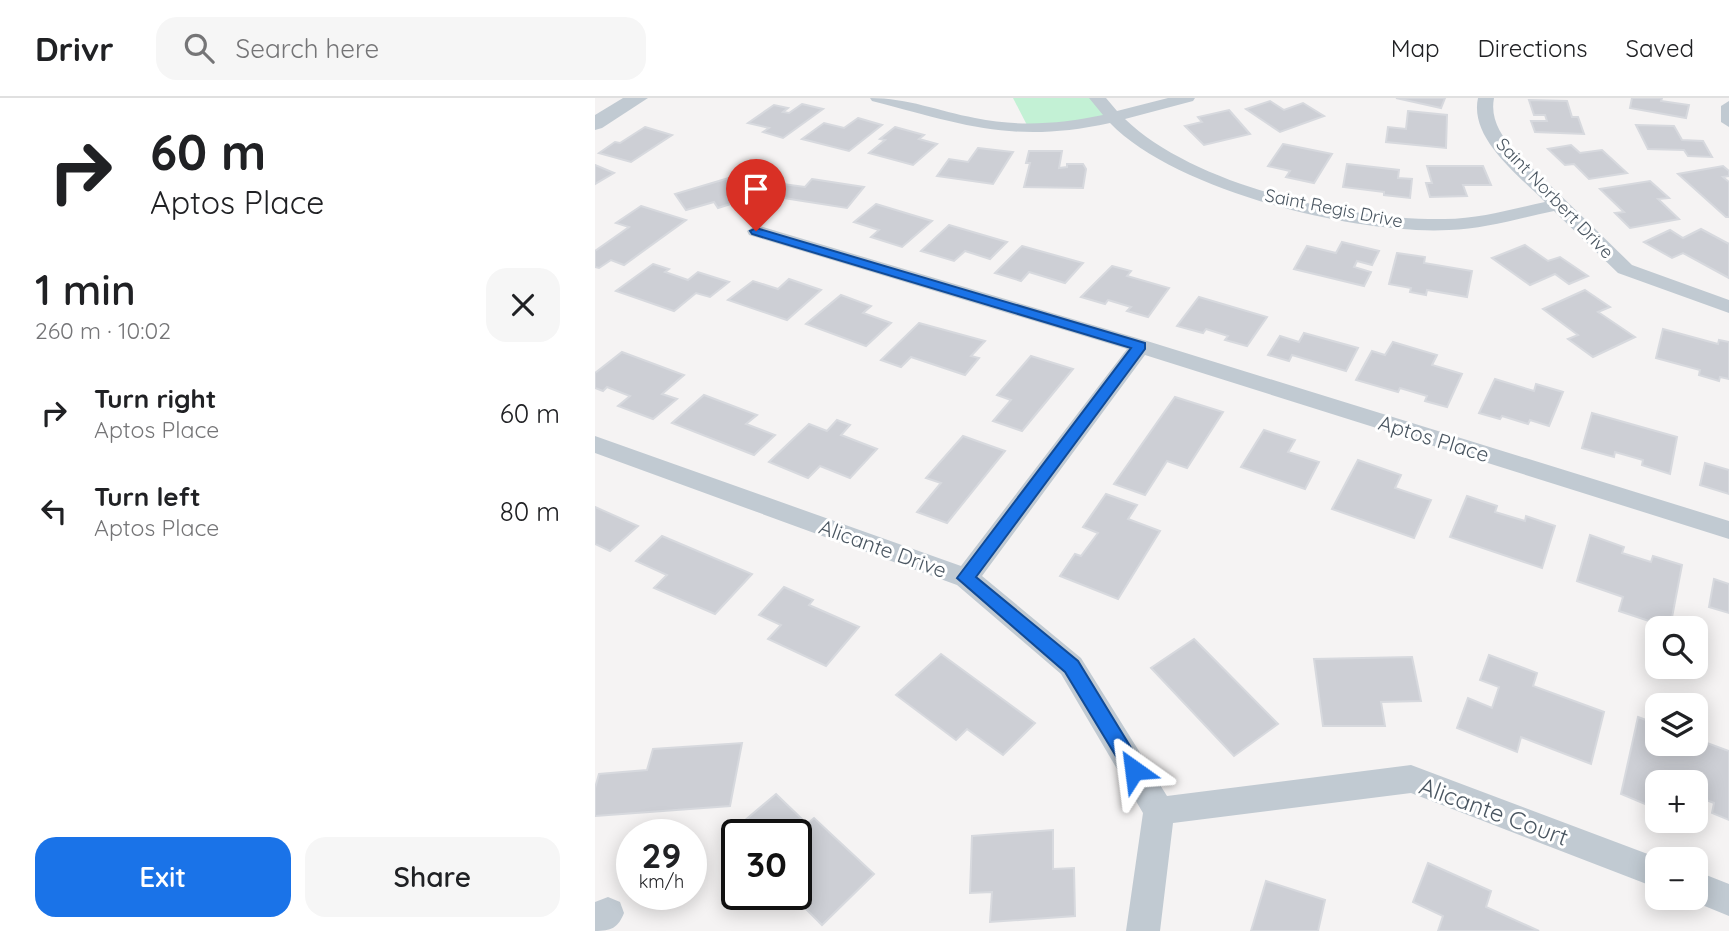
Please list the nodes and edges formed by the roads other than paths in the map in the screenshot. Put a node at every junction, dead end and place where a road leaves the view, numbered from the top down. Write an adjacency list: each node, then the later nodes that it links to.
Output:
1 (638, 98): 9 (street)
2 (878, 98): 7 (street)
3 (1097, 98): 7 (street, Saint Regis Drive)
4 (1187, 98): 7 (street)
5 (1486, 98): 10 (street, Saint Norbert Drive)
6 (1729, 106): 8 (street)
7 (1112, 116): 10 (street, Saint Regis Drive)
8 (1729, 122)
9 (595, 124)
10 (1558, 205): 12 (street, Saint Norbert Drive)
11 (756, 231): 13 (street, Aptos Place)
12 (1729, 307)
13 (1140, 346): 15 (street, Aptos Place); 16 (street)
14 (595, 444): 16 (street, Alicante Drive)
15 (1729, 530)
16 (965, 578): 17 (street, Alicante Drive)
17 (1159, 811): 18 (street, Alicante Court); 21 (street)
18 (1645, 868)
19 (1708, 892): 20 (street)
20 (1729, 900)
21 (1143, 931)

